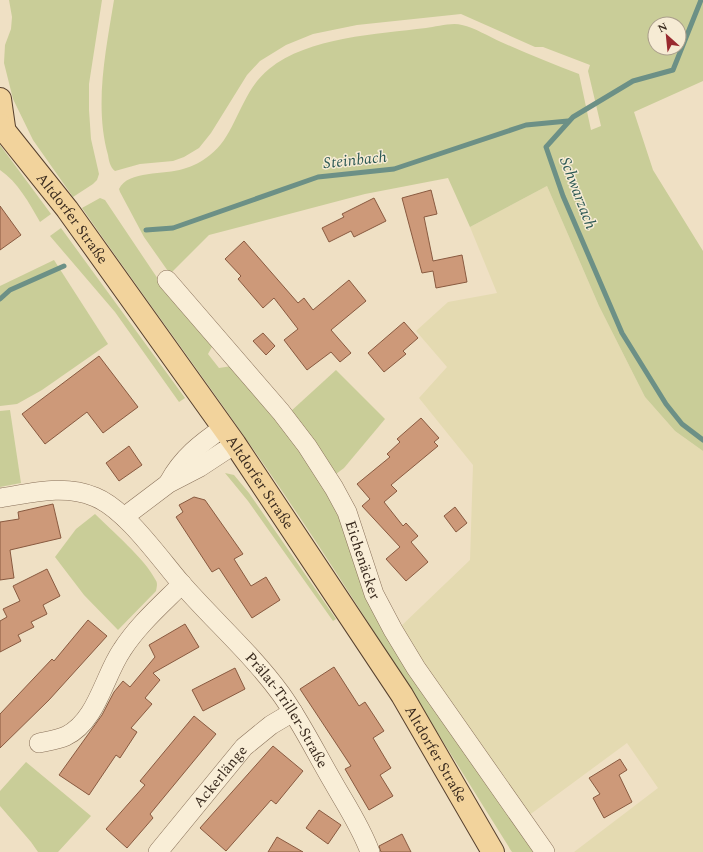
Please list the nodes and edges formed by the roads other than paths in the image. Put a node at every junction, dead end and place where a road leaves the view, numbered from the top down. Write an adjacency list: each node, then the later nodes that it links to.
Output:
1 (0, 99): 2 (main road, Altdorfer Straße)
2 (2, 126): 4 (main road, Altdorfer Straße)
3 (167, 280): 13 (street, Eichenäcker)
4 (229, 436): 6 (street); 12 (main road, Altdorfer Straße)
5 (0, 498): 6 (street, Prälat-Triller-Straße)
6 (124, 517): 7 (street, Prälat-Triller-Straße)
7 (182, 584): 8 (street, Prälat-Triller-Straße); 9 (street)
8 (293, 712): 10 (street, Ackerlänge); 11 (street, Prälat-Triller-Straße)
9 (39, 743)
10 (158, 852)
11 (370, 852)
12 (493, 852)
13 (545, 852)

